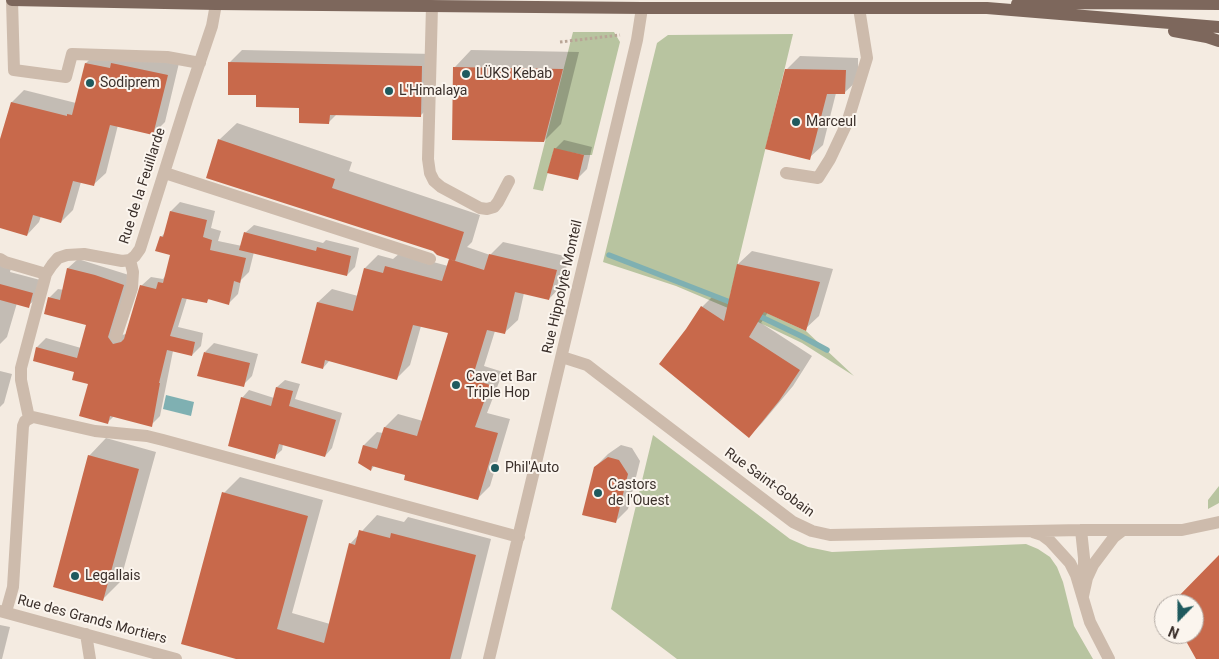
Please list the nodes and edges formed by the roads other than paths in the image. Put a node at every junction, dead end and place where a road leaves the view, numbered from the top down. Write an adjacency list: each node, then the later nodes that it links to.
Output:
1 (12, 0): 3 (main road); 12 (street)
2 (252, 2): 3 (main road); 5 (main road)
3 (216, 4): 12 (street, Rue de la Feuillarde)
4 (1219, 4): 8 (main road)
5 (432, 6): 6 (main road); 15 (street)
6 (642, 8): 7 (main road); 21 (street, Rue Hippolyte Monteil)
7 (859, 8): 8 (main road); 14 (street)
8 (987, 8): 9 (main road)
9 (1085, 17): 10 (main road); 11 (main road)
10 (1219, 27)
11 (1219, 42)
12 (200, 63): 13 (street, Rue de la Feuillarde)
13 (164, 173): 17 (street); 18 (street, Rue de la Feuillarde)
14 (786, 173)
15 (509, 181)
16 (0, 259): 19 (street)
17 (430, 259)
18 (130, 260): 19 (street, Rue de la Feuillarde); 20 (street)
19 (46, 274): 22 (street, Rue de la Feuillarde)
20 (116, 336)
21 (562, 357): 26 (street, Rue Saint-Gobain); 27 (street, Rue Hippolyte Monteil)
22 (29, 418): 27 (street); 29 (street)
23 (1219, 522): 25 (street, Rue Saint-Gobain)
24 (1082, 530): 25 (street, Rue Saint-Gobain); 26 (street, Rue Saint-Gobain); 28 (street)
25 (1123, 530): 28 (street)
26 (1028, 531): 28 (street)
27 (519, 537): 33 (street, Rue Hippolyte Monteil)
28 (1083, 596): 34 (street)
29 (3, 612): 30 (street, Rue des Grands Mortiers)
30 (86, 634): 31 (street); 32 (street, Rue des Grands Mortiers)
31 (90, 659)
32 (176, 659)
33 (489, 659)
34 (1109, 659)

